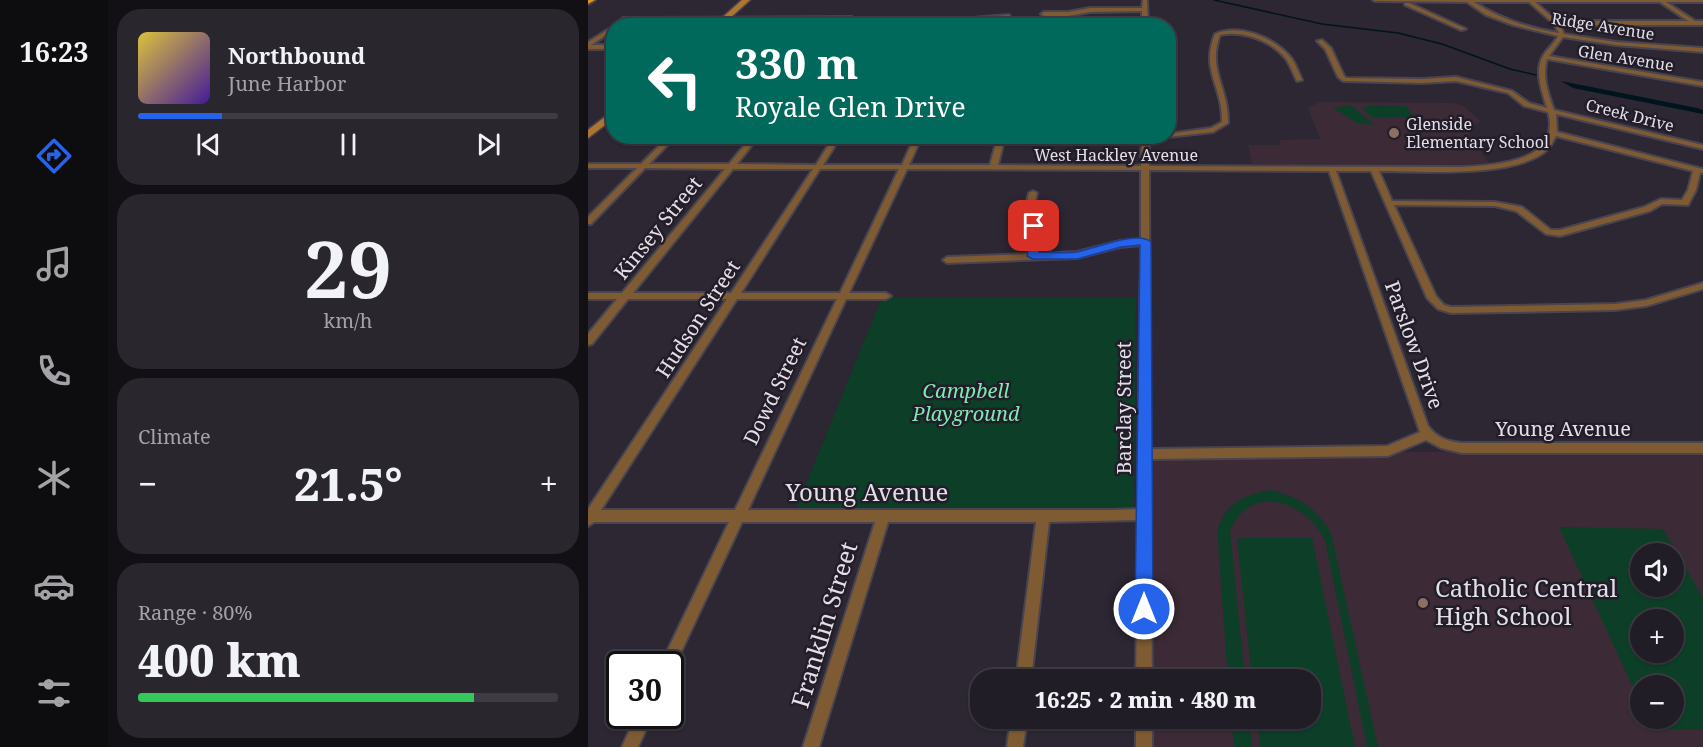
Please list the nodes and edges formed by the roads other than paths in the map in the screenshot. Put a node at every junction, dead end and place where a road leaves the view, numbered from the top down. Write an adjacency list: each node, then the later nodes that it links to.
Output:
1 (746, 0): 11 (main road)
2 (1145, 0): 9 (street)
3 (1375, 0): 4 (street)
4 (1399, 0): 7 (street); 16 (street)
5 (1530, 0): 6 (street); 7 (street); 13 (street)
6 (1660, 0): 8 (street); 14 (street)
7 (1469, 1): 19 (street, Ridge Avenue)
8 (1703, 1)
9 (1145, 9): 10 (street); 12 (street)
10 (1044, 14)
11 (725, 18)
12 (1145, 18)
13 (1556, 23): 14 (street); 19 (street)
14 (1695, 23): 15 (street); 17 (street)
15 (1703, 23)
16 (1463, 29)
17 (1703, 29)
18 (606, 33): 21 (street)
19 (1562, 35): 23 (street, Ridge Avenue); 24 (street)
20 (1320, 42): 27 (street, Creek Drive)
21 (588, 46): 22 (street)
22 (606, 47)
23 (1703, 50)
24 (1544, 57): 26 (street, Glen Avenue); 27 (street)
25 (1299, 80): 31 (street)
26 (1703, 84)
27 (1550, 110): 29 (street); 38 (street, Creek Drive)
28 (606, 120): 30 (main road)
29 (1554, 133): 47 (street, West Hackley Avenue); 48 (street)
30 (588, 135)
31 (1176, 135)
32 (665, 144): 40 (street)
33 (750, 144): 41 (street, Kinsey Street)
34 (833, 144): 42 (street, Hudson Street)
35 (915, 144): 43 (street, Dowd Street)
36 (1000, 144): 44 (street)
37 (1145, 144): 45 (street, Barclay Street)
38 (1703, 147)
39 (588, 166): 40 (street, West Hackley Avenue)
40 (643, 166): 41 (street, West Hackley Avenue); 51 (street)
41 (731, 167): 42 (street, West Hackley Avenue); 57 (street, Kinsey Street)
42 (818, 167): 43 (street, West Hackley Avenue); 58 (street, Hudson Street)
43 (904, 167): 44 (street, West Hackley Avenue); 60 (street, Dowd Street)
44 (993, 168): 45 (street, West Hackley Avenue)
45 (1146, 168): 46 (street, West Hackley Avenue); 52 (street, Barclay Street)
46 (1332, 169): 47 (street, West Hackley Avenue); 62 (street, Parslow Drive)
47 (1374, 169): 50 (street)
48 (1700, 170): 50 (street)
49 (1032, 193): 53 (street)
50 (1389, 204): 55 (street)
51 (588, 222)
52 (1145, 245): 53 (street); 64 (street, Barclay Street)
53 (1033, 256): 54 (street)
54 (947, 260)
55 (1703, 286)
56 (588, 296): 57 (street)
57 (625, 296): 58 (street); 61 (street, Kinsey Street)
58 (734, 296): 60 (street); 69 (street, Hudson Street)
59 (886, 296): 60 (street)
60 (843, 297): 66 (street, Dowd Street)
61 (588, 341)
62 (1427, 434): 63 (street, Young Avenue); 64 (street, Parslow Drive)
63 (1703, 448)
64 (1146, 454): 65 (street, Barclay Street)
65 (1145, 514): 68 (street, Young Avenue); 72 (street, Barclay Street)
66 (739, 515): 67 (street, Young Avenue); 69 (street, Young Avenue); 70 (street, Dowd Street)
67 (883, 516): 68 (street, Young Avenue); 77 (street, Franklin Street)
68 (1042, 516): 71 (street)
69 (589, 517)
70 (674, 651)
71 (1024, 669)
72 (1144, 669)
73 (638, 729): 76 (street)
74 (1017, 729): 78 (street)
75 (1144, 729): 79 (street)
76 (630, 747)
77 (811, 747)
78 (1015, 747)
79 (1144, 747)

